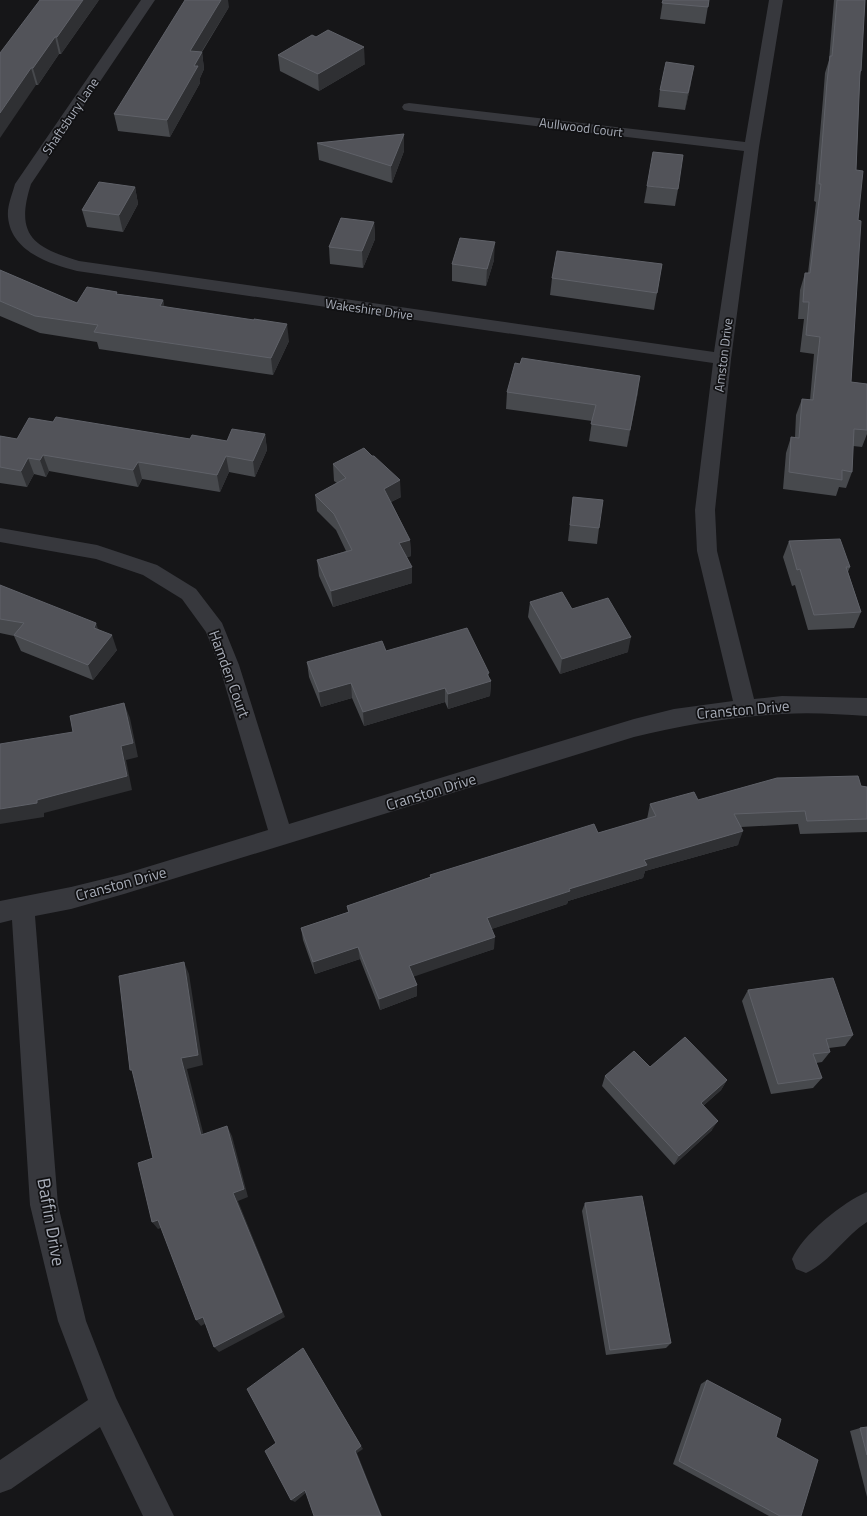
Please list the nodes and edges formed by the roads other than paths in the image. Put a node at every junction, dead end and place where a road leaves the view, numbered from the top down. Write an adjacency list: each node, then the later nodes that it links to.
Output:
1 (148, 0): 5 (street, Shaftsbury Lane)
2 (776, 0): 4 (street, Amston Drive)
3 (409, 107): 4 (street, Aullwood Court)
4 (752, 147): 6 (street, Amston Drive)
5 (23, 239): 6 (street, Wakeshire Drive)
6 (722, 359): 9 (street, Amston Drive)
7 (0, 535): 10 (street, Hamden Court)
8 (867, 706): 9 (street, Cranston Drive)
9 (745, 708): 10 (street, Cranston Drive)
10 (281, 837): 11 (street, Cranston Drive)
11 (12, 910): 14 (street, Baffin Drive)
12 (867, 1206): 13 (street)
13 (806, 1259)
14 (105, 1406): 15 (street); 16 (street, Baffin Drive)
15 (0, 1478)
16 (160, 1516)

